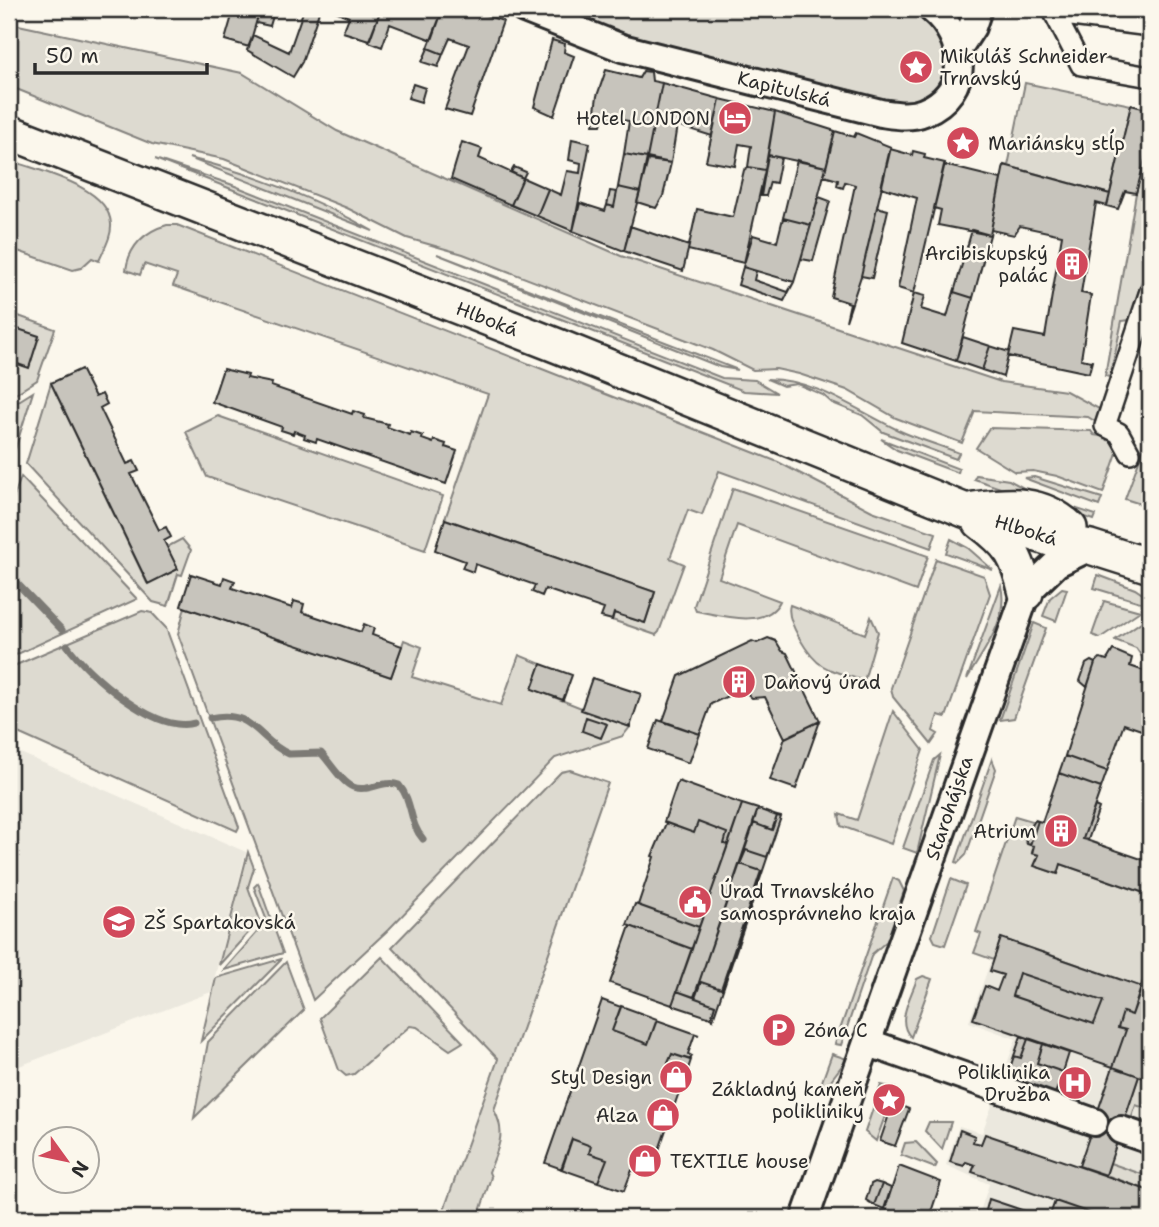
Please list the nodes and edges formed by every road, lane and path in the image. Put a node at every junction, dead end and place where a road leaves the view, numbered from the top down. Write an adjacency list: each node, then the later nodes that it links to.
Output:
1 (524, 9): 6 (street, Kapitulská)
2 (932, 9): 6 (street)
3 (978, 9): 6 (street)
4 (1054, 12): 5 (street); 7 (street)
5 (1150, 26)
6 (959, 47)
7 (1150, 77)
8 (9, 132): 11 (street, Hlboká)
9 (1150, 291): 10 (street)
10 (1130, 453)
11 (964, 510): 12 (street, Hlboká); 14 (street, Hlboká)
12 (1090, 547): 13 (street, Hlboká); 14 (street, Hlboká)
13 (1150, 566)
14 (1023, 579): 15 (street, Starohájska)
15 (869, 1043): 16 (street); 19 (street, Starohájska)
16 (1094, 1122)
17 (1121, 1130): 18 (street)
18 (1150, 1140)
19 (805, 1218)

